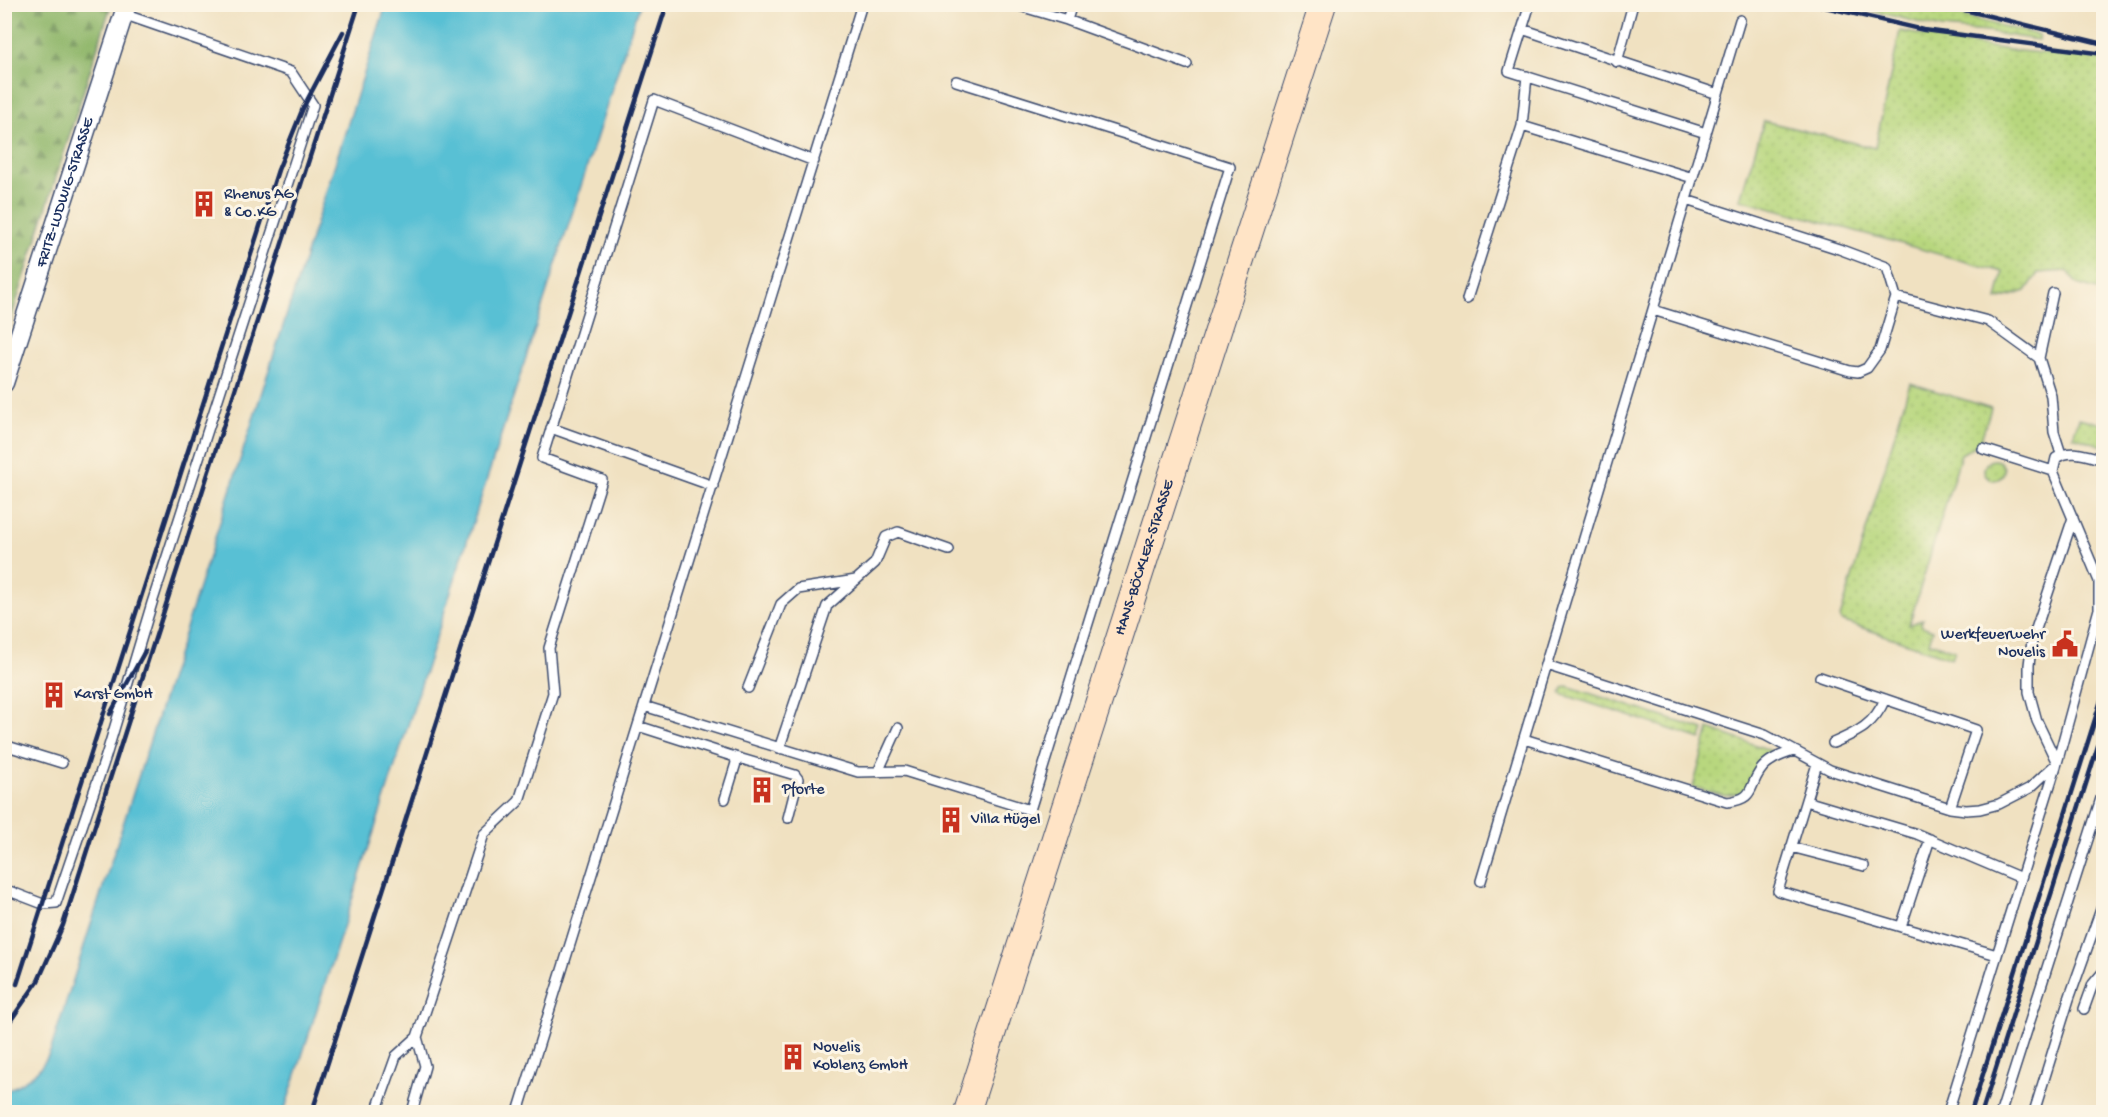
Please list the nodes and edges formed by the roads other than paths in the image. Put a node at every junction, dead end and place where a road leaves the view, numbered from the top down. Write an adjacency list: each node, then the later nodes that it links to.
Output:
1 (862, 4): 18 (lane)
2 (1013, 4): 8 (lane)
3 (1072, 4): 8 (lane)
4 (1323, 4): 73 (main road, HANS-BÖCKLER-STRASSE)
5 (1633, 4): 11 (lane)
6 (1528, 5): 10 (lane)
7 (125, 10): 26 (street, FRITZ-LUDWIG-STRASSE); 63 (lane)
8 (1067, 20): 12 (lane)
9 (1740, 20): 15 (lane)
10 (1522, 29): 11 (lane); 13 (lane)
11 (1617, 62): 15 (lane)
12 (1187, 64)
13 (1527, 76): 16 (lane); 17 (lane)
14 (956, 81): 52 (lane)
15 (1718, 94): 17 (lane)
16 (1522, 126): 19 (lane); 23 (lane)
17 (1706, 133): 19 (lane)
18 (814, 160): 27 (lane); 32 (lane)
19 (1693, 178): 20 (lane)
20 (1686, 200): 22 (lane); 24 (lane)
21 (2053, 293): 25 (lane)
22 (1896, 297): 24 (lane); 25 (lane)
23 (1467, 299)
24 (1653, 310): 36 (lane)
25 (2039, 358): 29 (lane)
26 (4, 383)
27 (551, 428): 32 (lane); 69 (lane)
28 (1983, 449): 31 (lane)
29 (2061, 454): 30 (lane); 31 (lane)
30 (2103, 460)
31 (2053, 471): 33 (lane)
32 (713, 486): 40 (lane)
33 (2073, 518): 50 (lane); 50 (lane)
34 (949, 550): 35 (lane)
35 (856, 580): 38 (lane); 46 (lane)
36 (1546, 665): 43 (lane); 47 (lane)
37 (1820, 677): 39 (lane)
38 (748, 688)
39 (1885, 699): 44 (lane); 56 (lane)
40 (644, 706): 41 (lane); 46 (lane)
41 (638, 726): 48 (lane); 72 (lane)
42 (898, 728): 52 (lane)
43 (1524, 739): 47 (lane); 62 (lane)
44 (1833, 742)
45 (4, 745): 49 (lane)
46 (780, 749): 52 (lane)
47 (1792, 751): 51 (lane)
48 (735, 757): 54 (lane); 57 (lane)
49 (62, 763)
50 (2057, 763): 56 (lane); 61 (lane)
51 (1817, 764): 55 (lane); 56 (lane)
52 (878, 772)
53 (2103, 789): 75 (lane)
54 (724, 798)
55 (1806, 801): 58 (lane); 59 (lane)
56 (1950, 807)
57 (788, 818)
58 (1930, 839): 61 (lane); 65 (lane)
59 (1791, 847): 60 (lane); 65 (lane)
60 (1864, 866)
61 (2021, 878): 66 (lane)
62 (1481, 881)
63 (4, 889)
64 (2103, 901): 76 (lane)
65 (1902, 927): 66 (lane)
66 (1997, 956): 74 (lane)
67 (2103, 971): 68 (lane)
68 (2084, 1009)
69 (417, 1037): 70 (lane); 71 (lane)
70 (376, 1113)
71 (412, 1113)
72 (518, 1113)
73 (967, 1113)
74 (1948, 1113)
75 (2001, 1113)
76 (2034, 1113)

